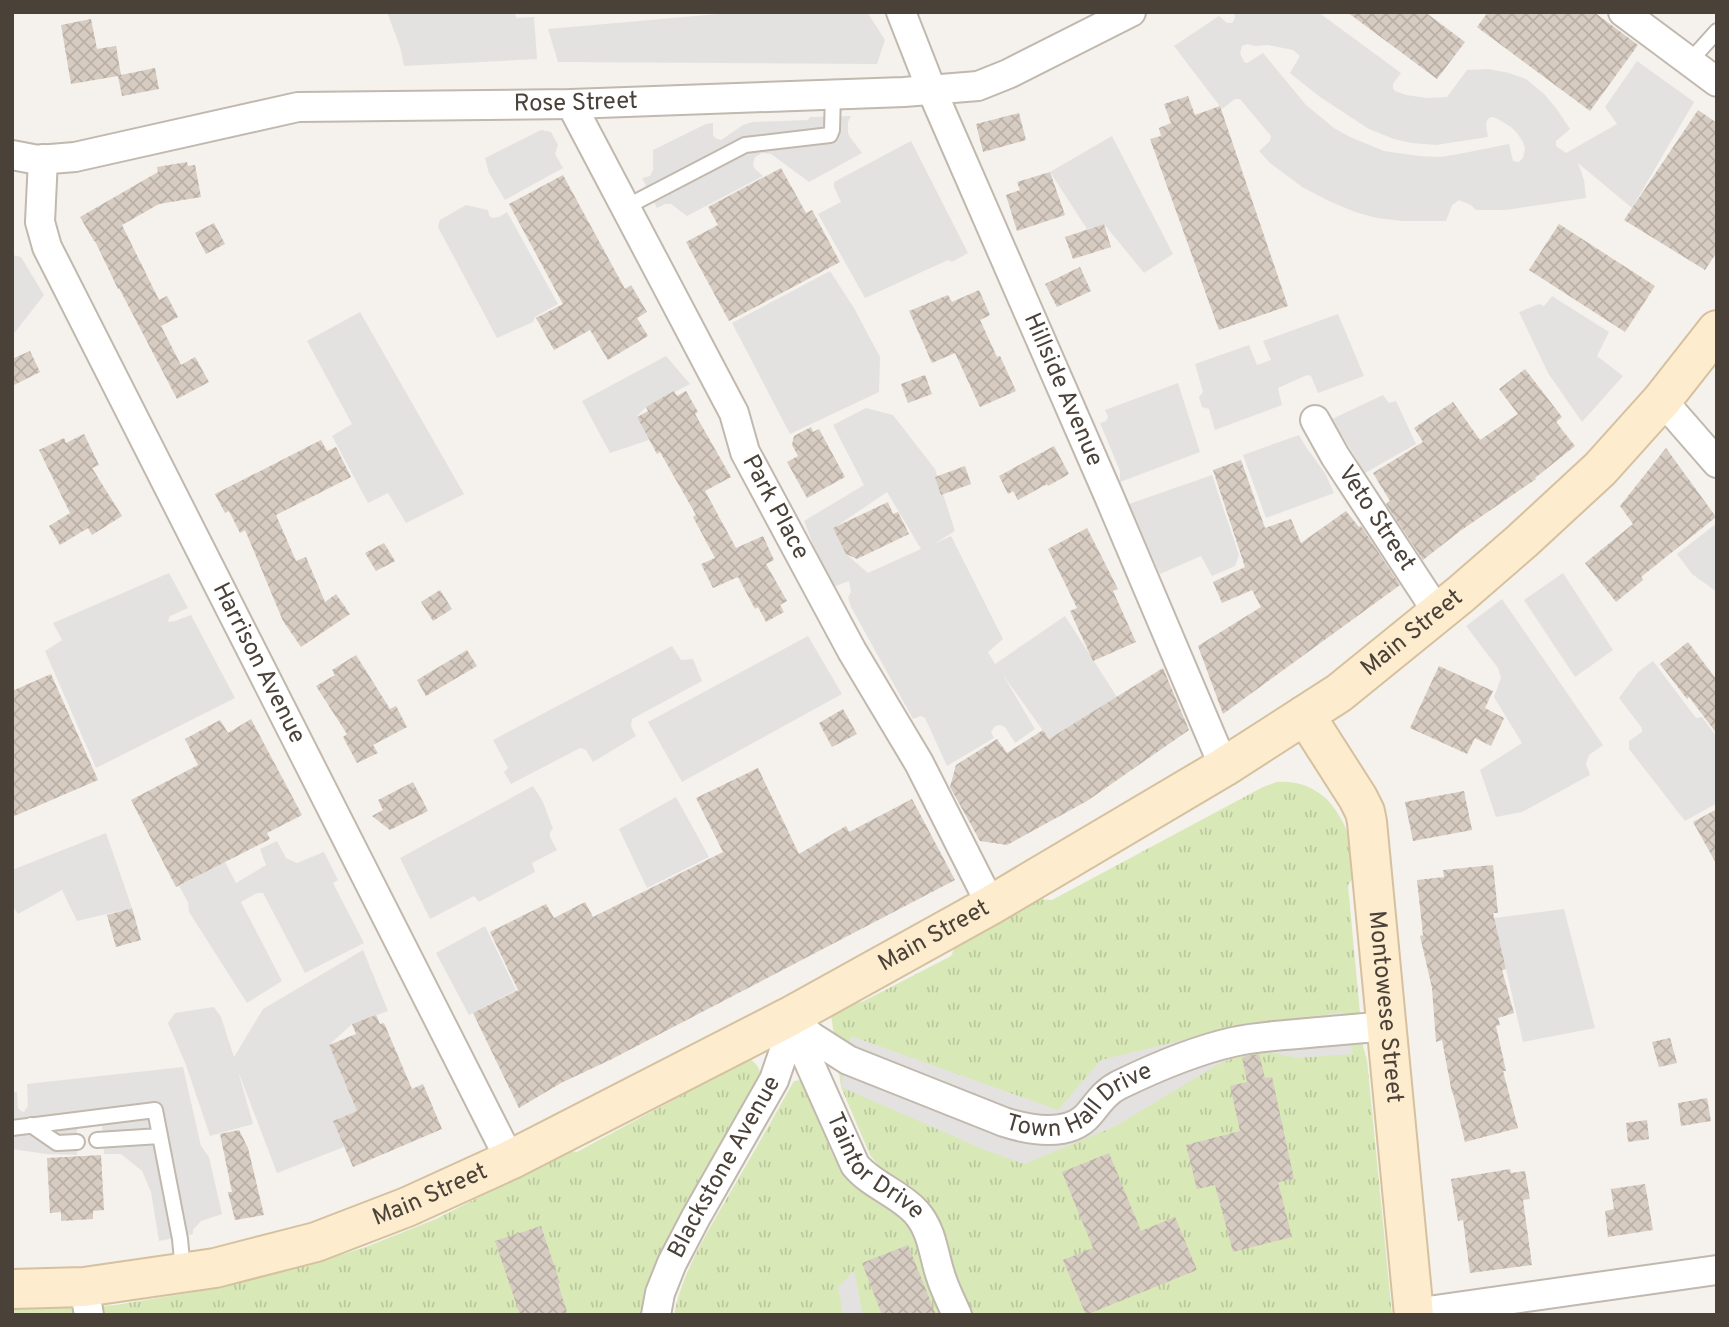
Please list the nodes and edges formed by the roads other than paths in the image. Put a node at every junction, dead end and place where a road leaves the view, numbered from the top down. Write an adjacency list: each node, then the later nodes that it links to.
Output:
1 (901, 12): 7 (street, Hillside Avenue)
2 (1131, 12): 7 (street, Rose Street)
3 (1623, 12): 5 (street)
4 (1717, 31): 5 (lane)
5 (1690, 61): 6 (street)
6 (1717, 82)
7 (932, 91): 8 (street, Rose Street); 19 (street, Hillside Avenue)
8 (833, 94): 9 (street, Rose Street); 12 (lane)
9 (571, 104): 11 (street, Rose Street); 12 (street, Park Place)
10 (12, 155): 11 (street, Rose Street)
11 (43, 159): 28 (street, Harrison Avenue)
12 (626, 208): 20 (street, Park Place)
13 (1717, 330): 14 (street, Main Street)
14 (1662, 400): 16 (street); 17 (street, Main Street)
15 (1315, 420): 17 (street, Veto Street)
16 (1717, 463)
17 (1438, 613): 18 (street, Main Street)
18 (1305, 715): 19 (street, Main Street); 22 (street, Montowese Street)
19 (1224, 767): 20 (street, Main Street)
20 (991, 905): 21 (street, Main Street)
21 (789, 1017): 22 (street, Town Hall Drive); 28 (street, Main Street); 34 (street, Blackstone Avenue); 35 (street, Taintor Drive)
22 (1387, 1026): 33 (street, Montowese Street)
23 (31, 1125): 24 (lane); 25 (lane); 27 (lane)
24 (12, 1128)
25 (160, 1136): 26 (lane); 30 (lane)
26 (97, 1140)
27 (77, 1142)
28 (510, 1160): 30 (street, Main Street)
29 (1717, 1270): 33 (street)
30 (183, 1272): 32 (street, Main Street)
31 (13, 1286): 32 (street, Main Street)
32 (87, 1301)
33 (1414, 1314)
34 (656, 1315)
35 (957, 1315)

